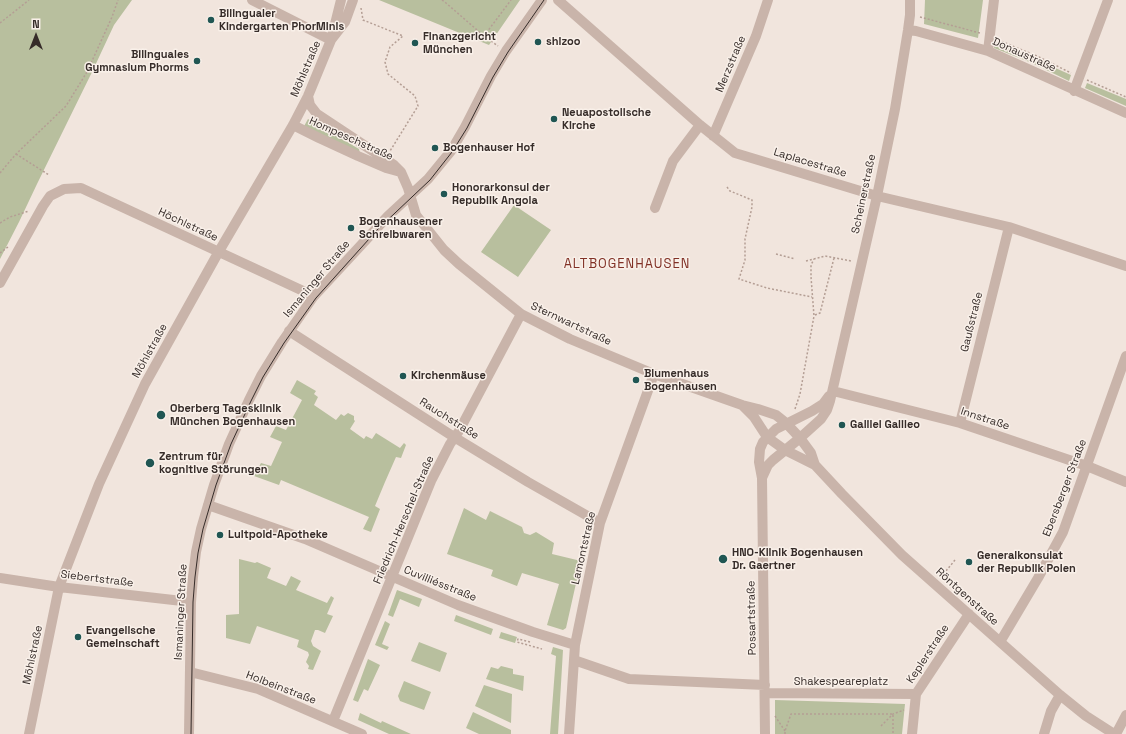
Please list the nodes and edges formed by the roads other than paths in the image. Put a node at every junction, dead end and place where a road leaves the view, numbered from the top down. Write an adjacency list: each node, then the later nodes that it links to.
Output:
1 (252, 0): 11 (street)
2 (341, 0): 11 (street, Möhlstraße)
3 (542, 0): 20 (street, Ismaninger Straße)
4 (558, 0): 17 (street, Laplacestraße)
5 (768, 0): 18 (street, Merzstraße)
6 (910, 0): 10 (street, Scheinerstraße)
7 (994, 0): 12 (street)
8 (1108, 0): 13 (street)
9 (353, 2): 11 (street)
10 (908, 30): 12 (street, Donaustraße); 21 (street, Scheinerstraße)
11 (331, 40): 14 (street, Möhlstraße)
12 (988, 51): 13 (street, Donaustraße)
13 (1074, 91): 15 (street, Donaustraße)
14 (308, 96): 16 (street, Möhlstraße); 19 (street, Hompeschstraße)
15 (1126, 113)
16 (293, 126): 19 (street, Hompeschstraße); 24 (street, Möhlstraße)
17 (700, 126): 18 (street, Laplacestraße); 22 (street)
18 (713, 136): 21 (street, Laplacestraße)
19 (401, 172): 20 (street, Hompeschstraße)
20 (410, 196): 27 (street, Ismaninger Straße); 28 (street, Sternwartstraße)
21 (876, 196): 23 (street, Laplacestraße); 32 (street, Scheinerstraße)
22 (655, 208)
23 (1008, 227): 25 (street, Laplacestraße); 35 (street, Gaußstraße)
24 (218, 253): 26 (street, Höchlstraße); 27 (street, Höchlstraße); 48 (street, Möhlstraße)
25 (1126, 266)
26 (0, 283)
27 (314, 296): 29 (street, Ismaninger Straße)
28 (521, 314): 31 (street, Sternwartstraße); 36 (street, Friedrich-Herschel-Straße)
29 (289, 331): 36 (street, Rauchstraße); 44 (street, Ismaninger Straße)
30 (1126, 356): 41 (street, Ebersberger Straße)
31 (654, 374): 33 (street, Sternwartstraße); 45 (street, Lamontstraße)
32 (833, 391): 34 (street); 35 (street, Innstraße); 38 (street, Scheinerstraße)
33 (742, 405): 34 (street, Sternwartstraße); 37 (street, Sternwartstraße)
34 (786, 423): 37 (street); 38 (street, Sternwartstraße)
35 (960, 423): 41 (street, Innstraße)
36 (454, 437): 45 (street, Rauchstraße); 46 (street, Friedrich-Herschel-Straße)
37 (767, 437): 39 (street, Röntgenstraße); 42 (street, Possartstraße)
38 (800, 438): 39 (street, Scheinerstraße); 40 (street, Röntgenstraße)
39 (785, 450): 40 (street, Röntgenstraße); 42 (street, Scheinerstraße)
40 (816, 465): 50 (street, Röntgenstraße)
41 (1087, 466): 43 (street, Innstraße); 51 (street, Ebersberger Straße)
42 (762, 478): 55 (street, Possartstraße)
43 (1126, 482)
44 (208, 505): 46 (street, Cuvilliésstraße); 49 (street, Ismaninger Straße)
45 (600, 523): 52 (street, Lamontstraße)
46 (392, 577): 52 (street, Cuvilliésstraße); 59 (street, Friedrich-Herschel-Straße)
47 (0, 578): 48 (street, Siebertstraße)
48 (59, 587): 49 (street, Siebertstraße); 60 (street, Möhlstraße)
49 (191, 602): 54 (street, Ismaninger Straße)
50 (969, 614): 51 (street, Röntgenstraße); 56 (street, Keplerstraße)
51 (1000, 642): 57 (street, Röntgenstraße)
52 (575, 645): 53 (street, Lamontstraße)
53 (574, 660): 55 (street); 63 (street, Lamontstraße)
54 (190, 672): 59 (street, Holbeinstraße); 61 (street, Ismaninger Straße)
55 (765, 689): 56 (street, Shakespeareplatz); 64 (street, Possartstraße)
56 (916, 694): 65 (street, Keplerstraße)
57 (1060, 695): 66 (street); 67 (street, Röntgenstraße)
58 (1126, 715): 67 (street)
59 (333, 721): 62 (street, Holbeinstraße)
60 (29, 734)
61 (189, 734)
62 (362, 734)
63 (569, 734)
64 (765, 734)
65 (912, 734)
66 (1044, 734)
67 (1115, 734)

